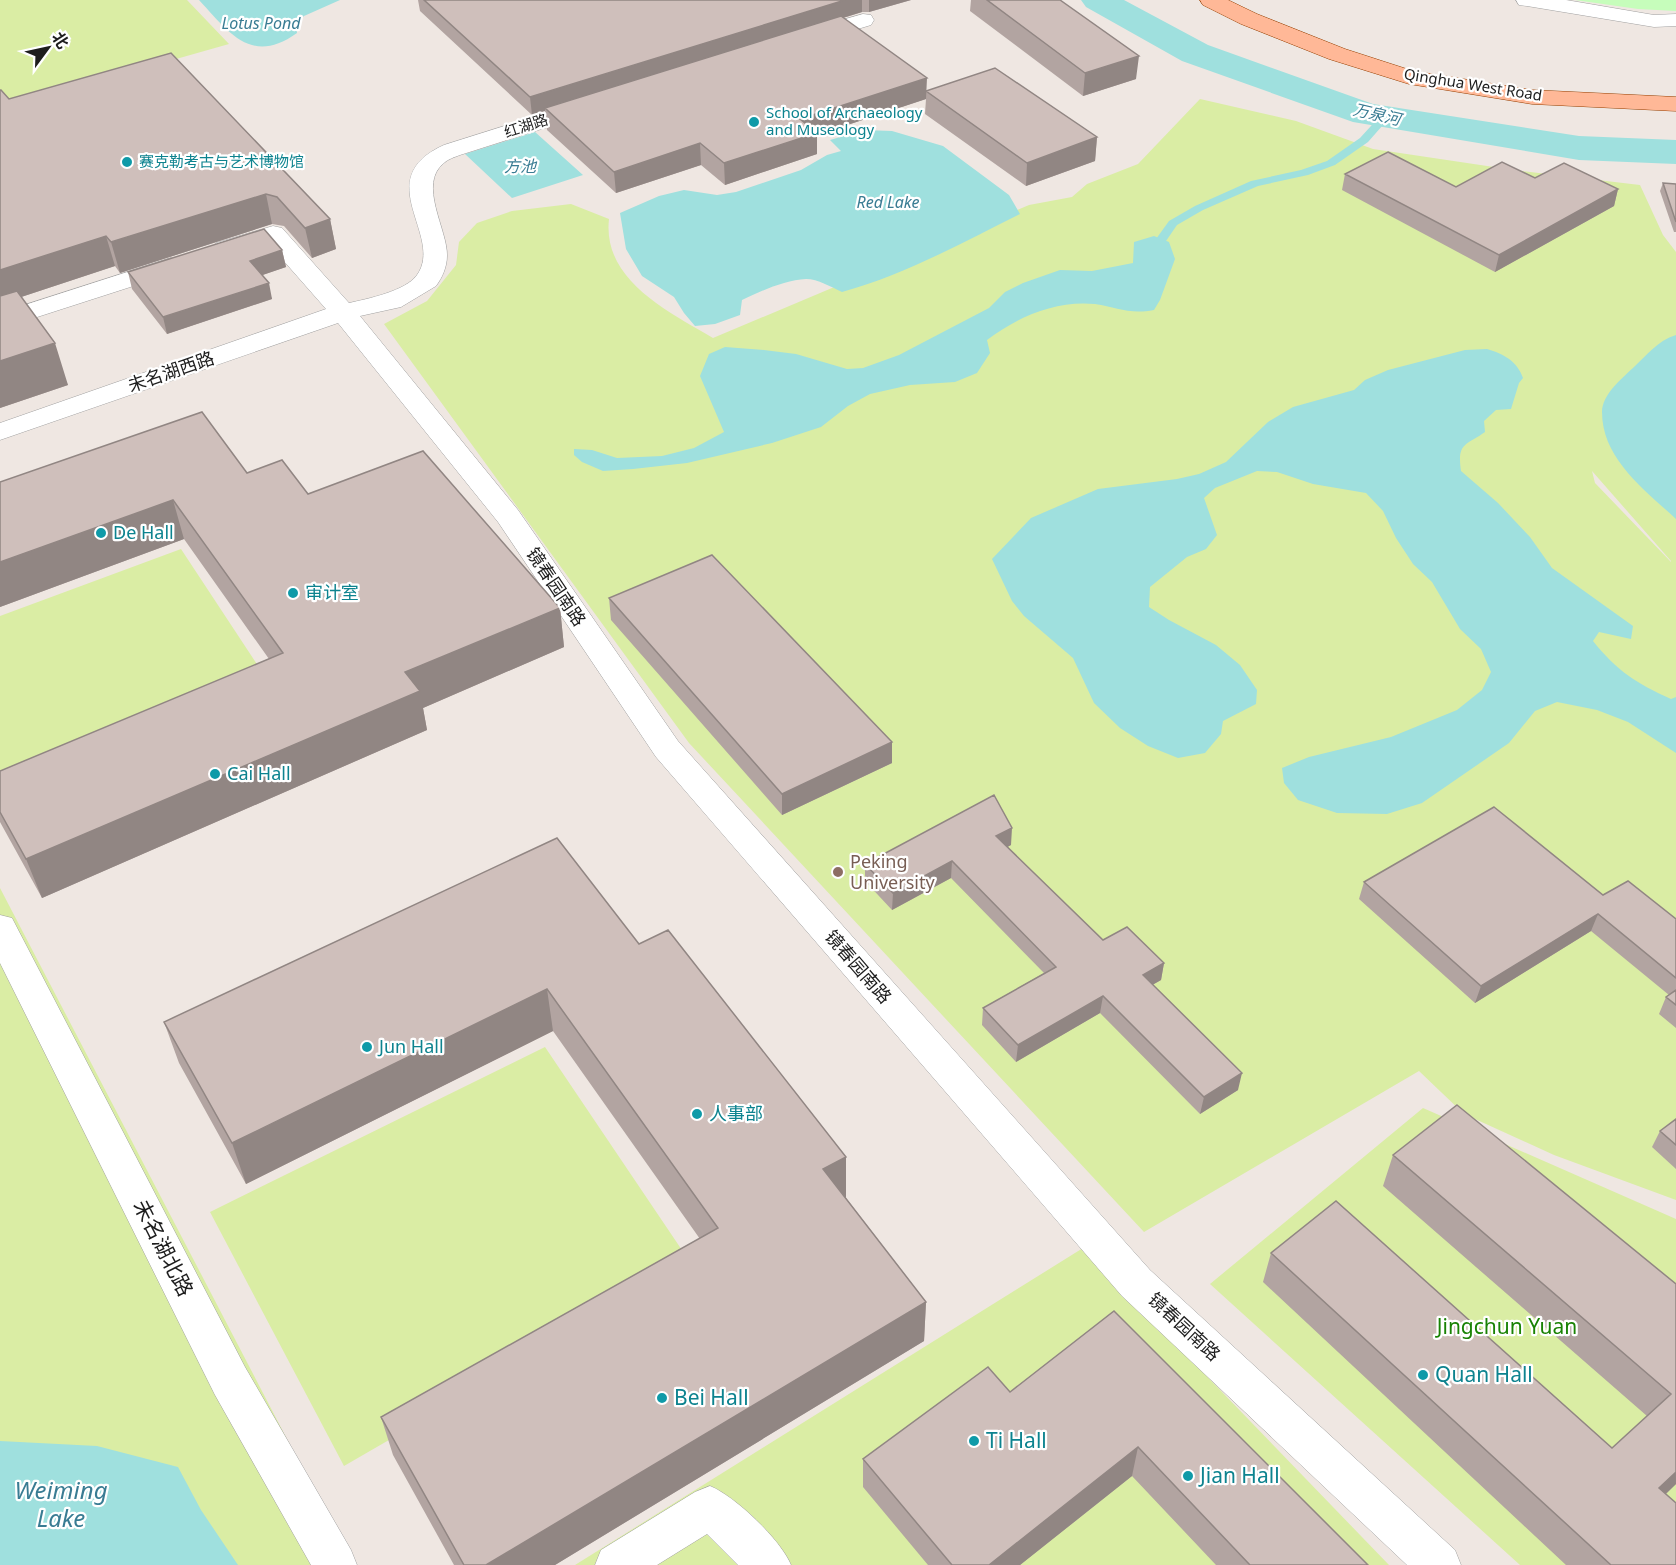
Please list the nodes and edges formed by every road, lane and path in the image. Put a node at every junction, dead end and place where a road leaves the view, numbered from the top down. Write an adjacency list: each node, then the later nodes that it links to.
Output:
1 (1211, 0): 7 (main road, Qinghua West Road)
2 (1527, 0): 4 (lane)
3 (863, 20): 5 (lane)
4 (1676, 20)
5 (783, 45)
6 (612, 99): 8 (lane, 红湖路)
7 (1676, 104)
8 (343, 312): 9 (lane, 镜春园南路); 10 (lane, 未名湖西路); 15 (lane, 镜春园南路)
9 (0, 321)
10 (0, 432)
11 (0, 927): 12 (lane, 未名湖北路)
12 (335, 1565)
13 (616, 1565): 14 (lane)
14 (769, 1565)
15 (1439, 1565)

